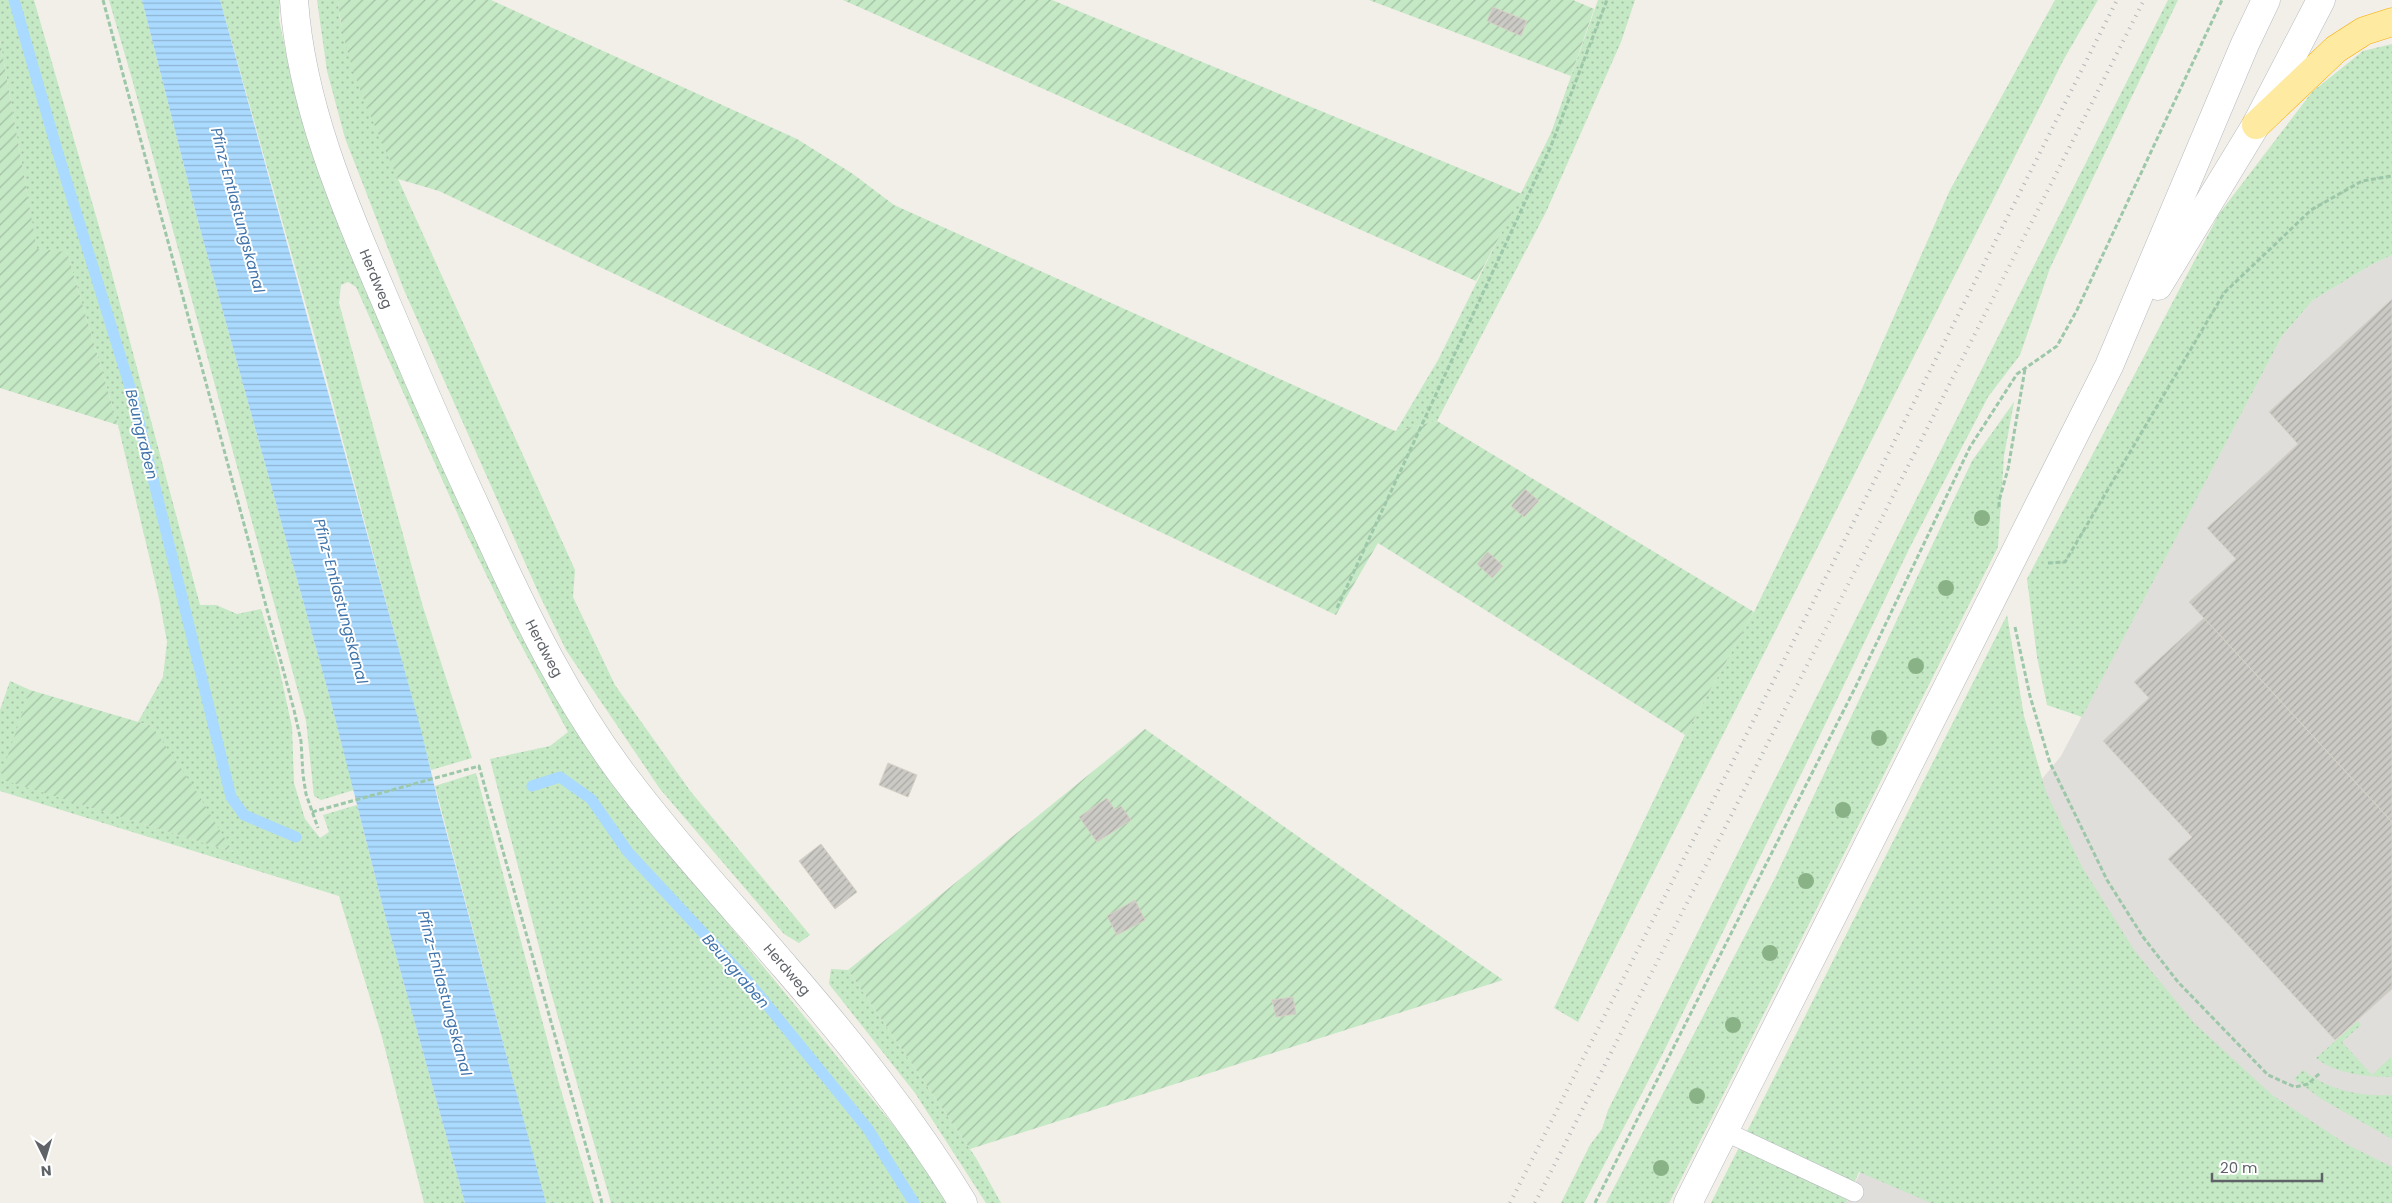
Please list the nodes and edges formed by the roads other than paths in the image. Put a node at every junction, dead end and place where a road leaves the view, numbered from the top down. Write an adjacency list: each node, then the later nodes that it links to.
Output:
1 (294, 0): 9 (main road, Herdweg)
2 (2266, 0): 6 (main road)
3 (2321, 0): 5 (main road)
4 (2392, 22): 5 (highway)
5 (2256, 124): 6 (main road)
6 (2109, 366): 7 (main road)
7 (1724, 1131): 8 (lane); 10 (main road)
8 (1854, 1192)
9 (963, 1203)
10 (1688, 1203)

